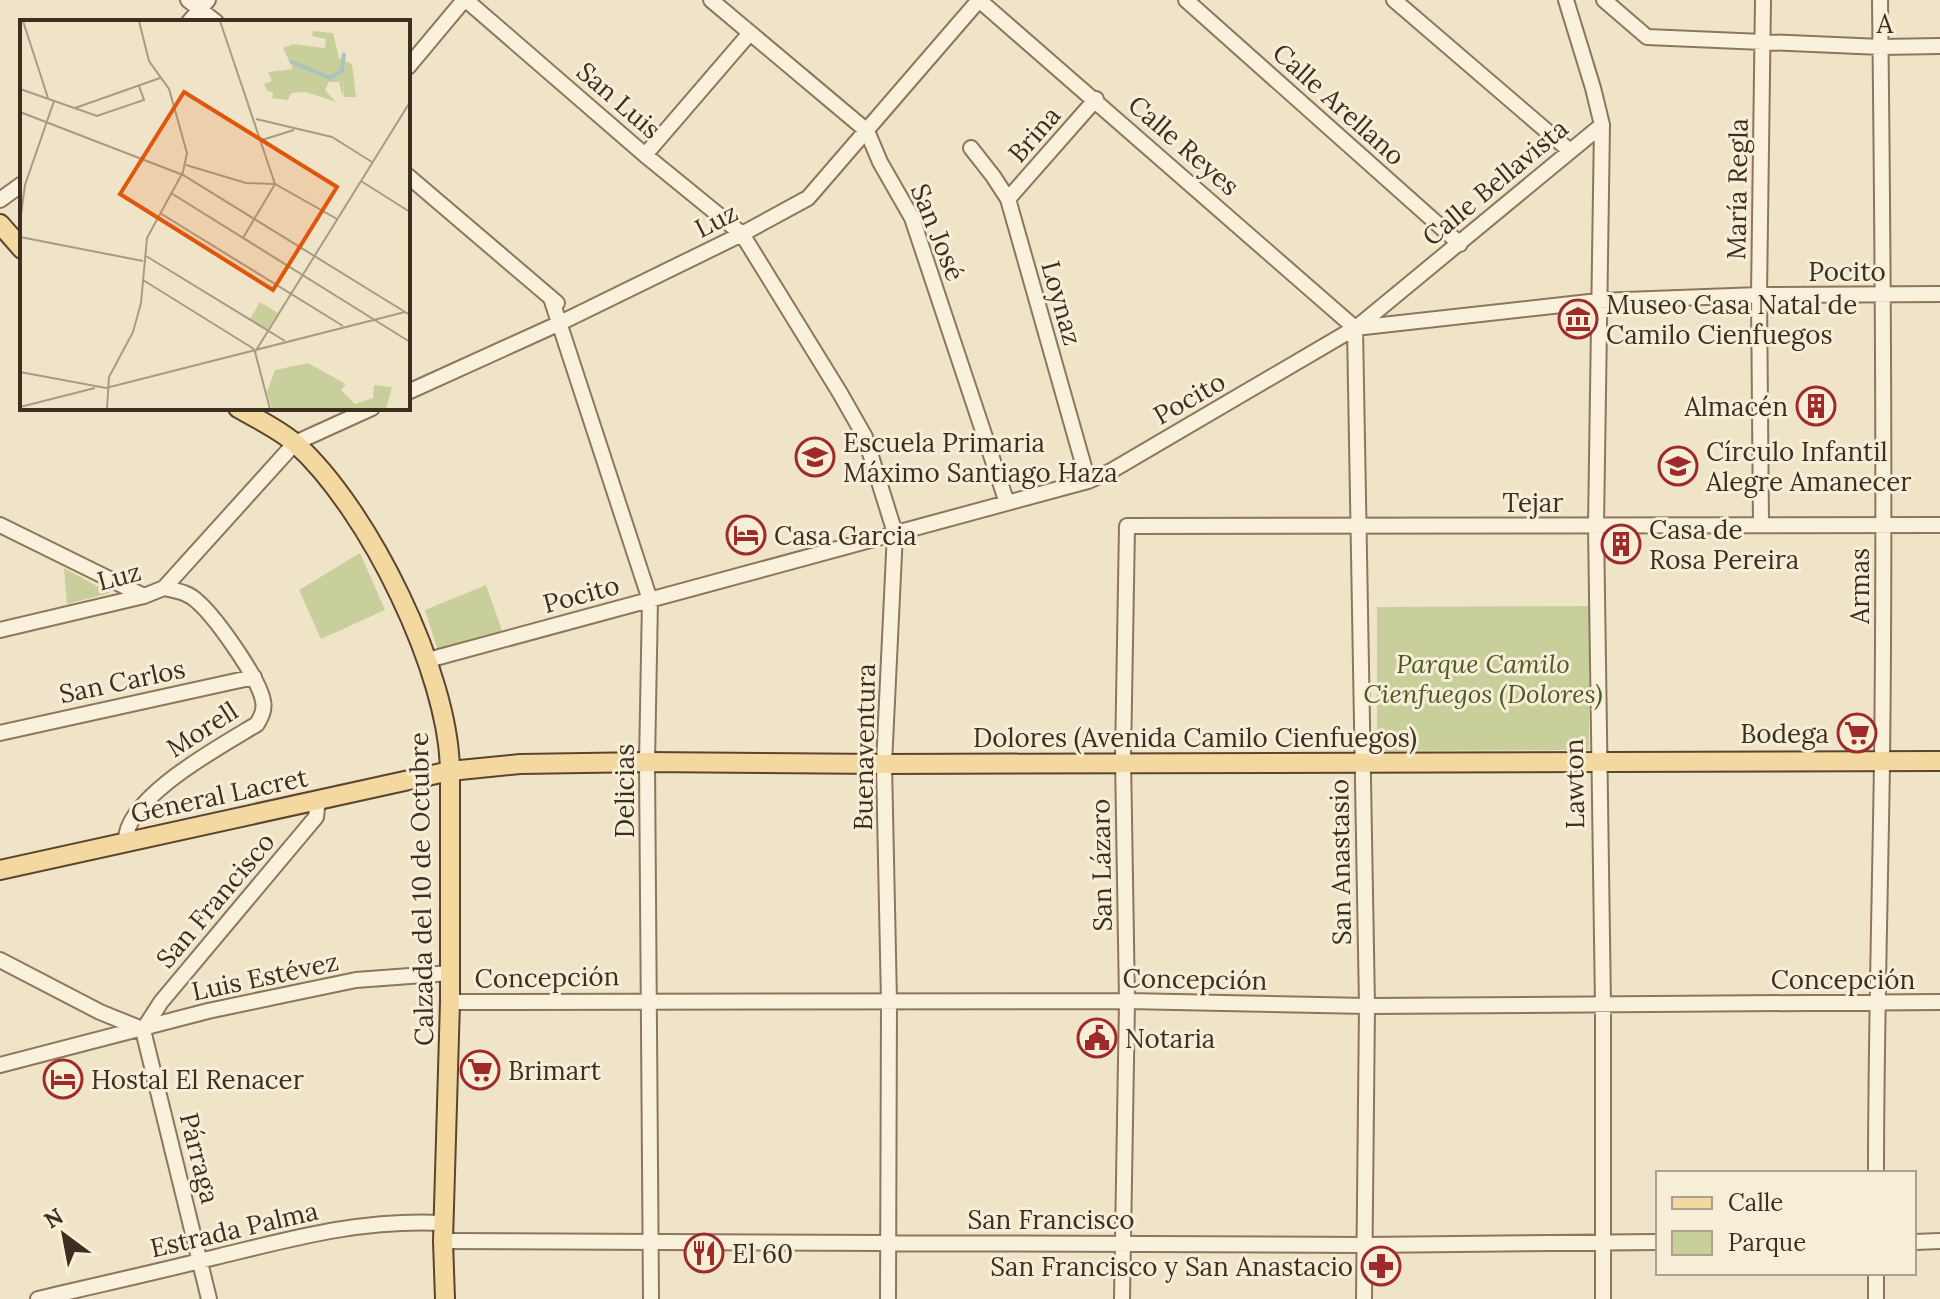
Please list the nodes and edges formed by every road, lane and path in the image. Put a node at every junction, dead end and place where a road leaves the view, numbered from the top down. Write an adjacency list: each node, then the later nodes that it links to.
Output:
1 (465, 0): 16 (street); 22 (street, San Luis)
2 (711, 0): 12 (street, San José)
3 (979, 0): 17 (street, Calle Reyes); 19 (street, Luz)
4 (1186, 0): 29 (street, Calle Arellano)
5 (1394, 0): 21 (street)
6 (1566, 0): 18 (street, Calle Bellavista)
7 (1604, 0): 13 (street, A)
8 (1763, 0): 13 (street, María Regla)
9 (1880, 0): 15 (street, Armas)
10 (199, 3): 11 (street)
11 (214, 20)
12 (750, 33): 19 (street, San José); 22 (street)
13 (1764, 43): 15 (street, A); 32 (street, María Regla)
14 (1940, 46): 15 (street, A)
15 (1881, 47): 33 (street, Armas)
16 (410, 65)
17 (1096, 99): 25 (street, Brina); 36 (street, Calle Reyes)
18 (1602, 125): 21 (street, Calle Bellavista); 34 (street, Lawton)
19 (867, 131): 28 (street, Luz); 42 (street, San José)
20 (971, 148): 25 (street, Loynaz)
21 (1570, 151): 29 (street, Calle Bellavista)
22 (645, 155): 28 (street, San Luis)
23 (410, 178): 35 (street)
24 (20, 185): 26 (street)
25 (1008, 199): 41 (street, Loynaz)
26 (0, 200)
27 (0, 224): 30 (main road)
28 (742, 234): 35 (street, Luz); 50 (street, Buenaventura)
29 (1460, 244): 36 (street, Calle Bellavista)
30 (20, 247)
31 (1940, 294): 33 (street, Pocito)
32 (1759, 295): 33 (street, Pocito); 34 (street, Pocito); 43 (street, María Regla)
33 (1884, 295): 44 (street, Armas)
34 (1598, 301): 36 (street, Pocito); 49 (street, Lawton)
35 (566, 320): 37 (street, Luz); 53 (street, Delicias)
36 (1355, 328): 41 (street, Pocito); 46 (street, San Anastasio)
37 (410, 391)
38 (241, 410): 40 (main road, Calzada del 10 de Octubre)
39 (368, 410): 40 (street, Luz)
40 (295, 443): 51 (street, Luz); 55 (main road, Calzada del 10 de Octubre)
41 (1088, 481): 42 (street, Pocito)
42 (1007, 503): 50 (street, Pocito)
43 (1761, 523): 44 (street, Tejar); 49 (street, Tejar)
44 (1883, 524): 47 (street, Tejar); 62 (street, Armas)
45 (0, 525): 52 (street)
46 (1357, 525): 48 (street, Tejar); 49 (street, Tejar); 61 (street, San Anastasio)
47 (1940, 525)
48 (1127, 526): 64 (street, San Lázaro)
49 (1596, 526): 58 (street, Lawton)
50 (895, 533): 53 (street, Pocito); 63 (street, Buenaventura)
51 (164, 588): 52 (street, Luz); 56 (street, Morell)
52 (144, 596): 54 (street, Luz)
53 (650, 600): 55 (street, Pocito); 60 (street, Delicias)
54 (0, 630)
55 (428, 660): 65 (main road, Calzada del 10 de Octubre)
56 (254, 677): 57 (street, San Carlos); 67 (street, Morell)
57 (0, 733)
58 (1597, 760): 61 (main road, Dolores (Avenida Camilo Cienfuegos)); 62 (main road, Dolores (Avenida Camilo Cienfuegos)); 77 (street, Lawton)
59 (1940, 761): 62 (main road, Dolores (Avenida Camilo Cienfuegos))
60 (647, 762): 63 (main road, Dolores (Avenida Camilo Cienfuegos)); 65 (main road, Dolores (Avenida Camilo Cienfuegos)); 71 (street, Delicias)
61 (1362, 762): 64 (main road, Dolores (Avenida Camilo Cienfuegos)); 78 (street, San Anastasio)
62 (1882, 762): 76 (street, Armas)
63 (884, 764): 64 (main road, Dolores (Avenida Camilo Cienfuegos)); 74 (street, Buenaventura)
64 (1124, 764): 72 (street, San Lázaro)
65 (450, 771): 66 (main road, General Lacret); 70 (main road, Calzada del 10 de Octubre)
66 (318, 800): 67 (main road, General Lacret); 79 (street, San Francisco)
67 (126, 842): 68 (main road, General Lacret)
68 (0, 870)
69 (0, 960): 79 (street)
70 (450, 973): 73 (main road, Calzada del 10 de Octubre); 79 (street, Luis Estévez)
71 (650, 1000): 73 (street, Concepción); 74 (street, Concepción); 85 (street, Delicias)
72 (1127, 1001): 74 (street, Concepción); 78 (street, Concepción); 89 (street, San Lázaro)
73 (450, 1002): 82 (main road, Calzada del 10 de Octubre)
74 (889, 1002): 86 (street, Buenaventura)
75 (1940, 1002): 76 (street, Concepción)
76 (1876, 1003): 77 (street, Concepción); 81 (street, Armas)
77 (1603, 1005): 78 (street, Concepción); 83 (street, Lawton)
78 (1367, 1006): 90 (street, San Anastasio)
79 (143, 1030): 80 (street, Luis Estévez); 91 (street, Párraga)
80 (0, 1065)
81 (1876, 1171)
82 (443, 1232): 85 (street, San Francisco); 91 (street, Estrada Palma); 95 (main road, Calzada del 10 de Octubre)
83 (1603, 1241): 87 (street, San Francisco); 90 (street, San Francisco); 100 (street, Lawton)
84 (1940, 1241): 88 (street)
85 (651, 1242): 86 (street, San Francisco); 96 (street, Delicias)
86 (890, 1242): 89 (street, San Francisco); 97 (street, Buenaventura)
87 (1656, 1242)
88 (1916, 1242)
89 (1122, 1243): 90 (street, San Francisco); 98 (street, San Lázaro)
90 (1364, 1245): 99 (street, San Anastasio)
91 (201, 1261): 93 (street, Estrada Palma); 94 (street, Párraga)
92 (1876, 1275): 101 (street)
93 (38, 1299)
94 (209, 1299)
95 (445, 1299)
96 (651, 1299)
97 (888, 1299)
98 (1122, 1299)
99 (1364, 1299)
100 (1603, 1299)
101 (1876, 1299)

